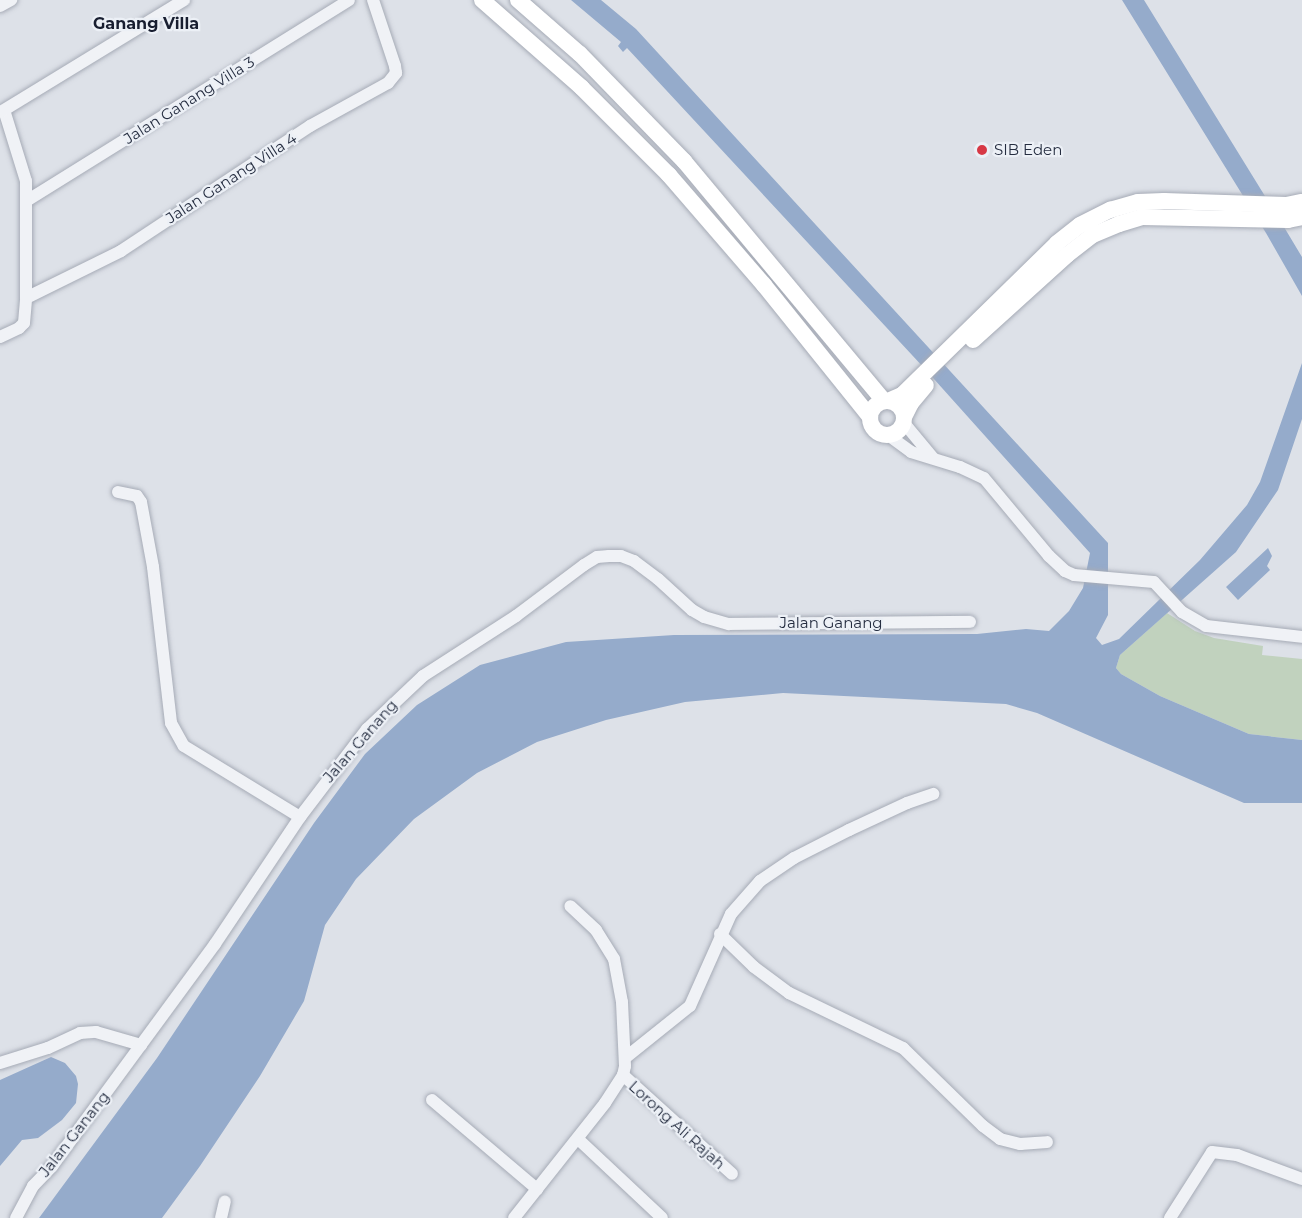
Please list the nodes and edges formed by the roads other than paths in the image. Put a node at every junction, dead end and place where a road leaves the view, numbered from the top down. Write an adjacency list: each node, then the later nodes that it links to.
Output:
1 (10, 0): 7 (street)
2 (184, 0): 8 (street)
3 (350, 0): 9 (street, Jalan Ganang Villa 3)
4 (373, 0): 11 (street, Jalan Ganang Villa 4)
5 (482, 0): 15 (street)
6 (518, 0): 14 (street)
7 (0, 6)
8 (2, 104): 9 (street)
9 (28, 200): 11 (street)
10 (1294, 211): 13 (street)
11 (26, 298): 12 (street)
12 (0, 337)
13 (913, 391): 14 (street); 16 (street)
14 (887, 401): 15 (street); 16 (street)
15 (870, 417): 17 (street)
16 (904, 419): 17 (street); 18 (street)
17 (888, 435): 18 (street)
18 (934, 459): 21 (street)
19 (118, 492): 23 (street)
20 (970, 622): 23 (street, Jalan Ganang)
21 (1302, 637)
22 (933, 794): 25 (street)
23 (300, 817): 26 (street, Jalan Ganang)
24 (570, 906): 27 (street)
25 (720, 934): 27 (street); 32 (street)
26 (141, 1045): 28 (street); 37 (street, Jalan Ganang)
27 (625, 1058): 29 (street)
28 (0, 1063)
29 (623, 1075): 31 (street); 33 (street, Lorong Ali Rajah)
30 (432, 1100): 35 (street)
31 (578, 1139): 35 (street); 40 (street)
32 (1047, 1142)
33 (732, 1174)
34 (1302, 1179): 41 (street)
35 (537, 1189): 39 (street)
36 (225, 1201): 38 (street)
37 (16, 1218)
38 (221, 1218)
39 (514, 1218)
40 (662, 1218)
41 (1170, 1218)

